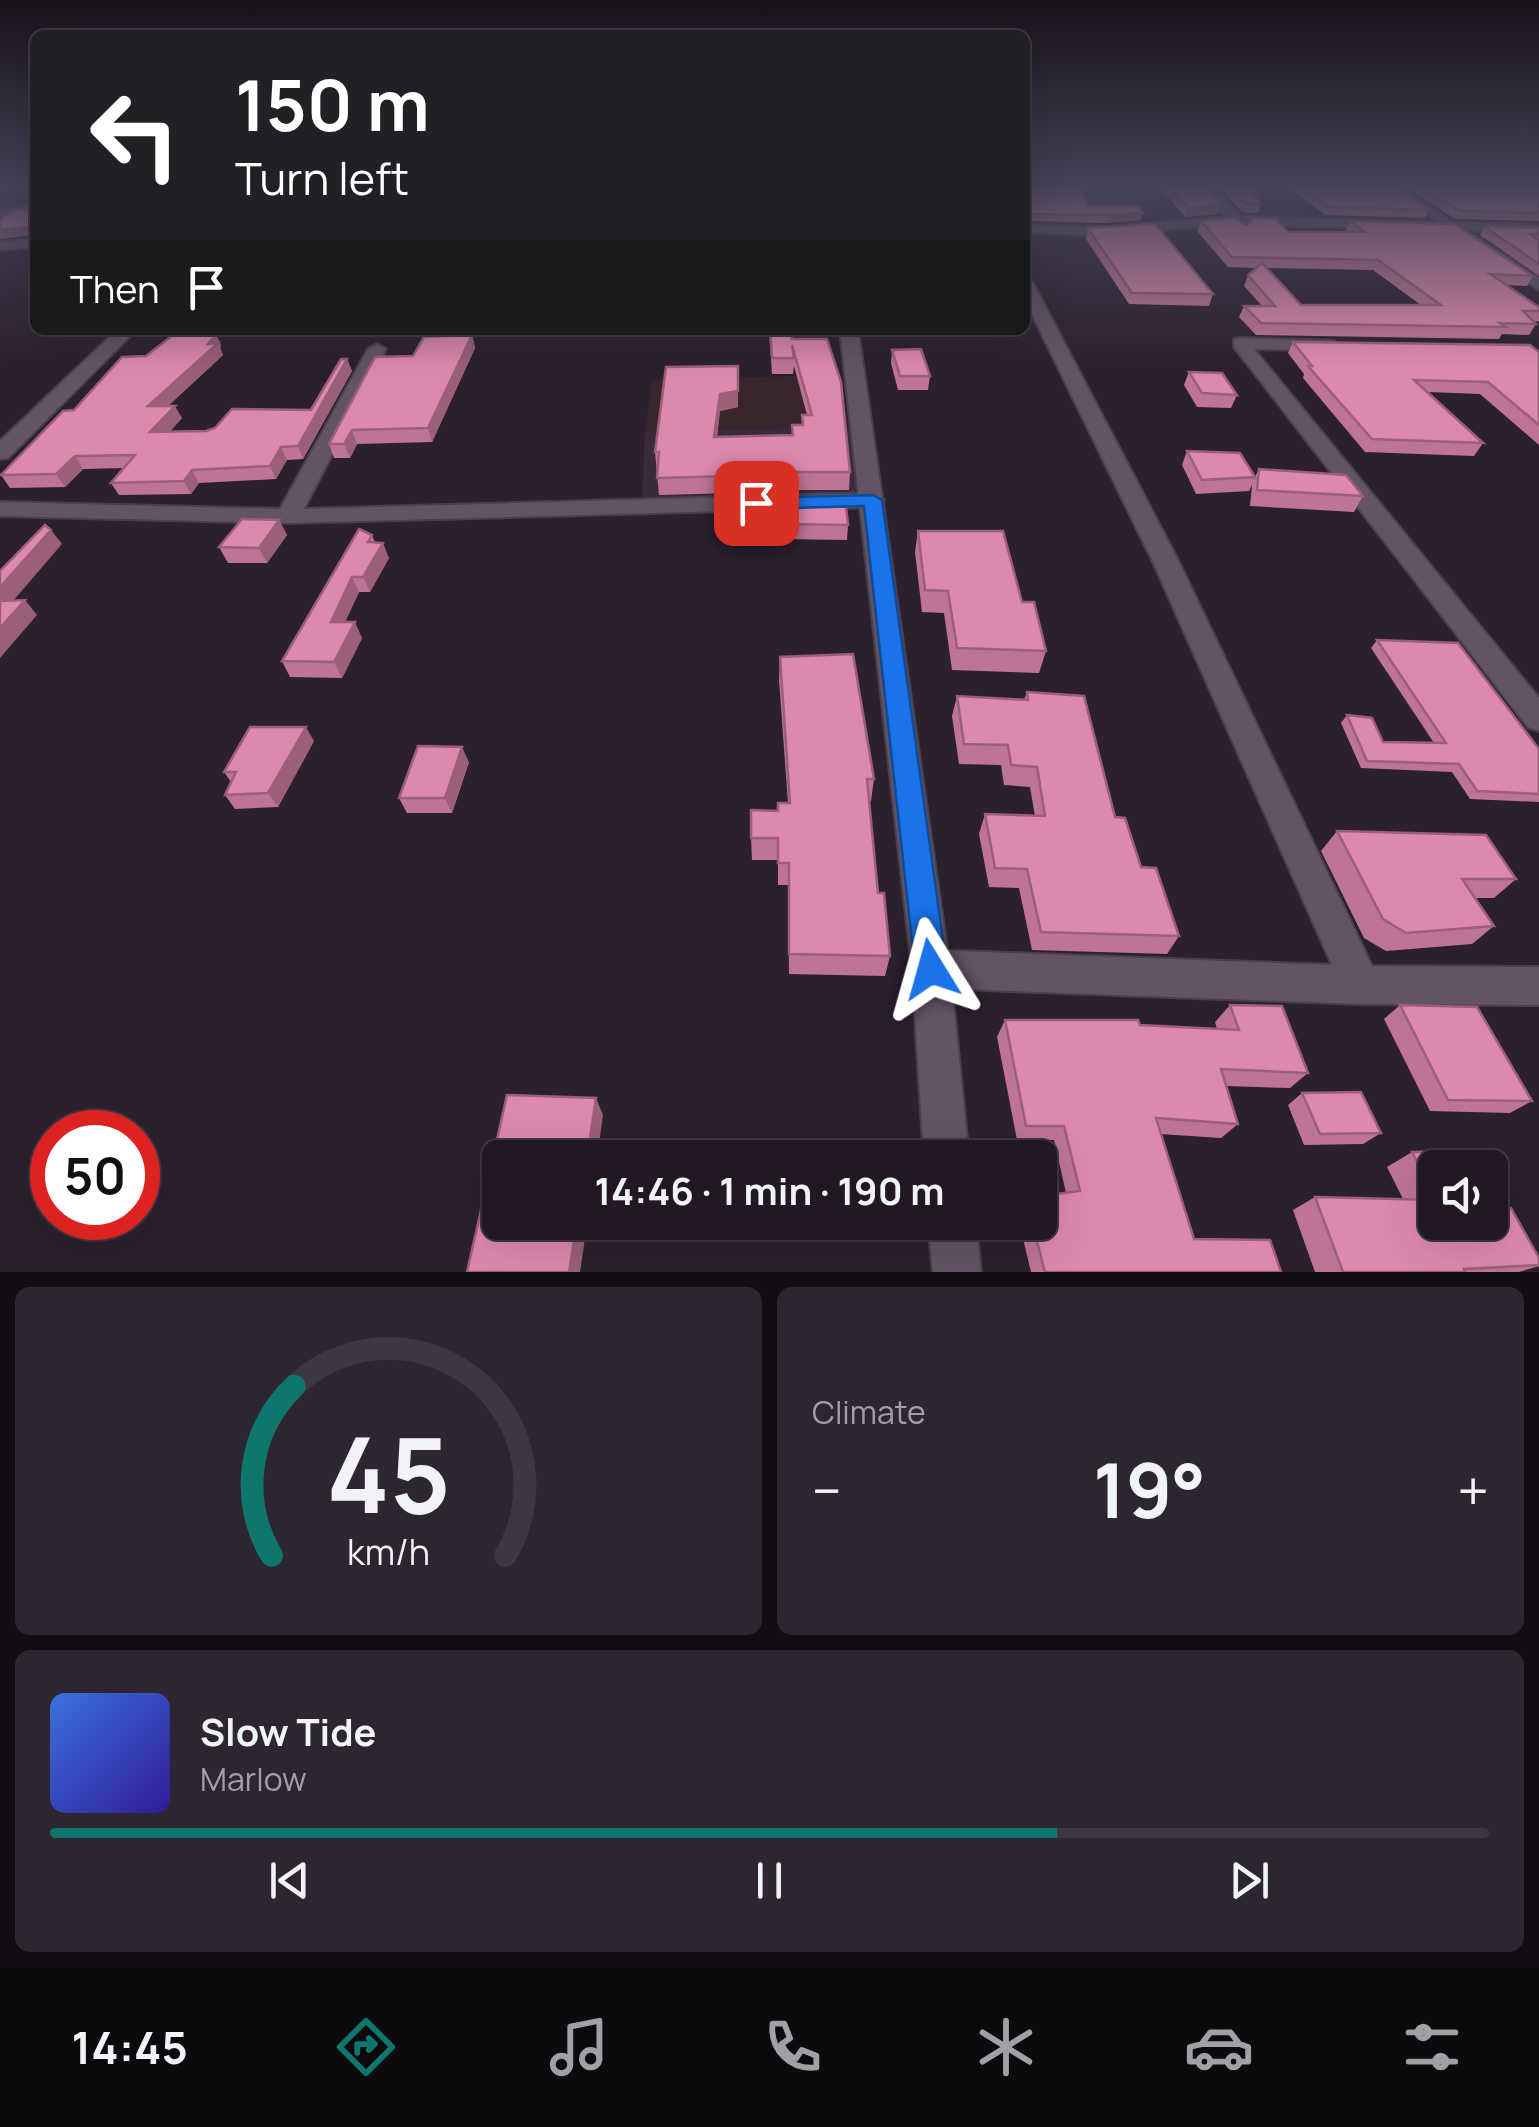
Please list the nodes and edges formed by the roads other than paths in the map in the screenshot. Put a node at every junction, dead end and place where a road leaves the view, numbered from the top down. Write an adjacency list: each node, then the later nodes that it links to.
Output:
1 (1481, 246): 2 (street)
2 (1539, 285)
3 (1030, 294): 16 (street)
4 (122, 335): 8 (street)
5 (850, 335): 9 (street)
6 (1360, 345): 14 (street)
7 (377, 349): 12 (street)
8 (0, 453)
9 (873, 500): 12 (street); 15 (street)
10 (0, 509): 11 (street)
11 (65, 510): 12 (street); 13 (street)
12 (288, 516)
13 (39, 536)
14 (1539, 719)
15 (931, 969): 16 (street); 18 (street)
16 (1361, 986): 17 (street)
17 (1539, 986)
18 (945, 1140)
19 (953, 1240): 20 (street)
20 (956, 1272)

